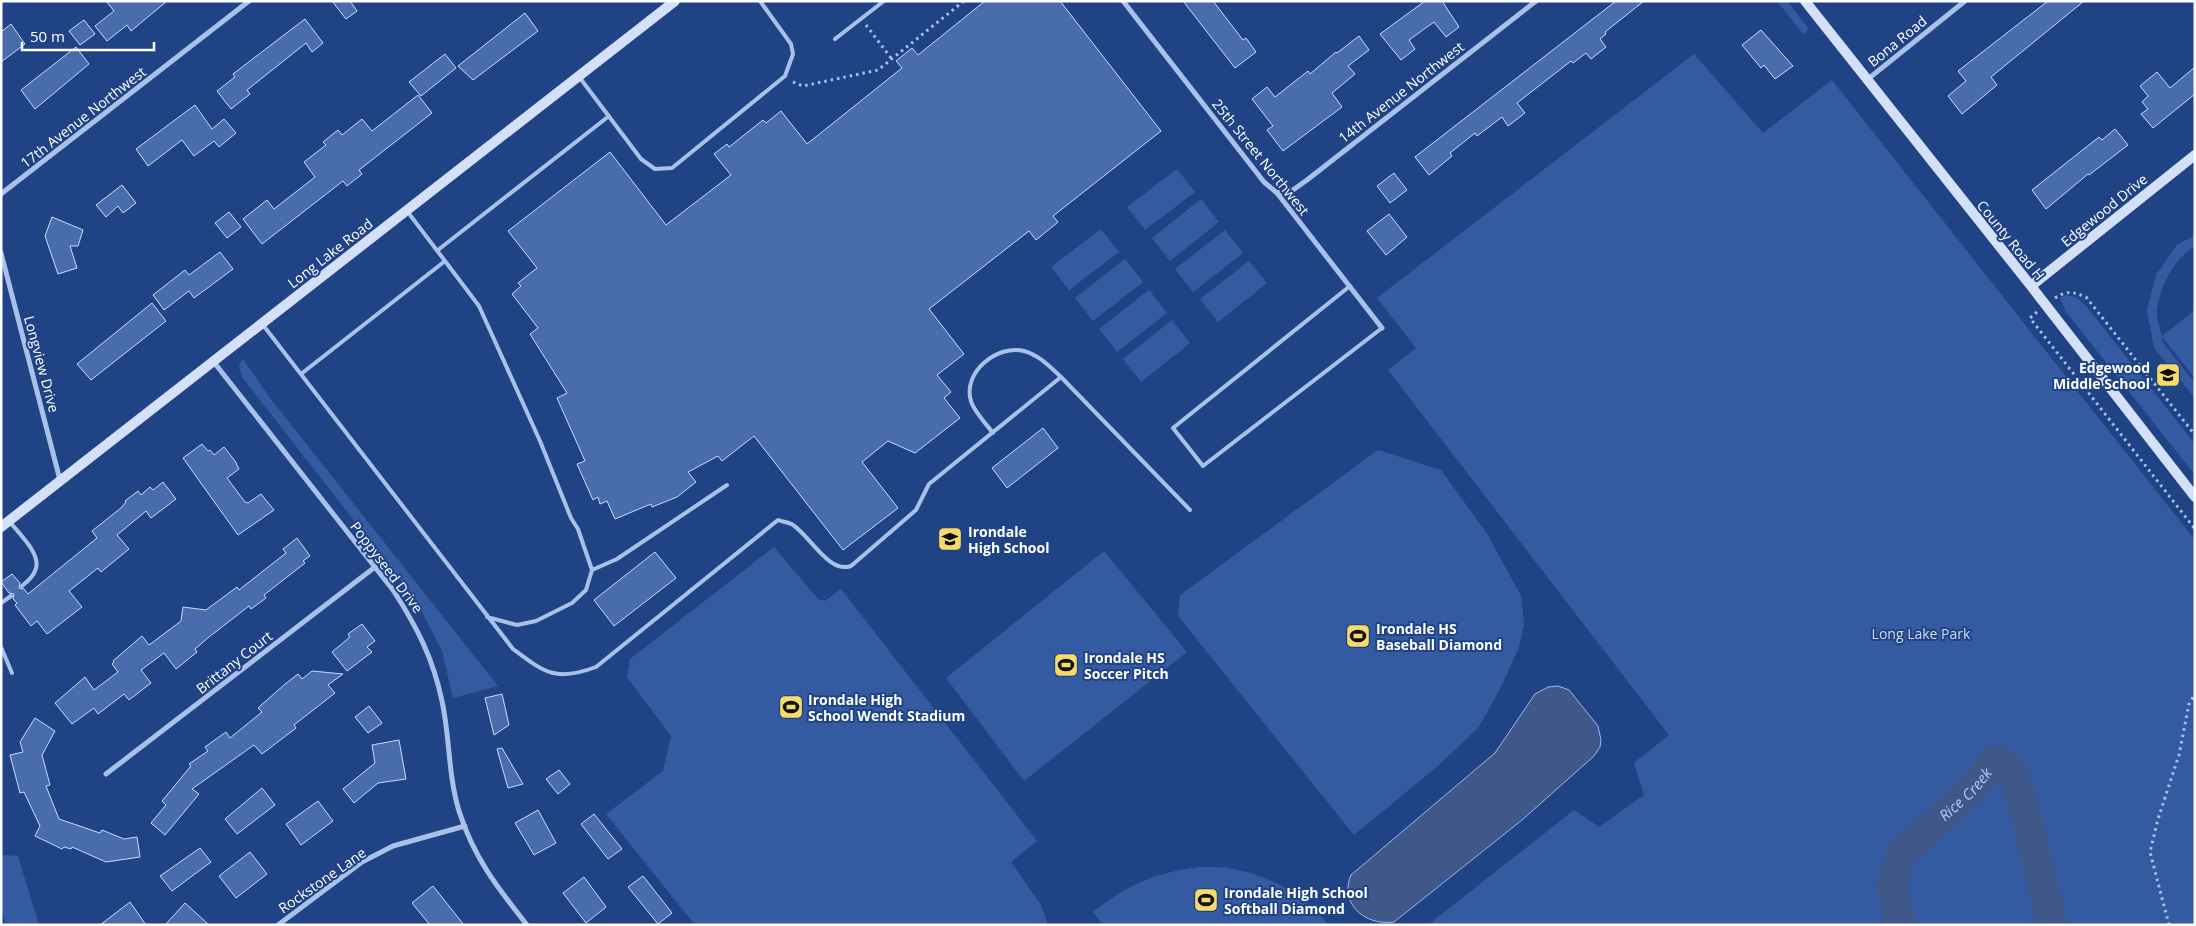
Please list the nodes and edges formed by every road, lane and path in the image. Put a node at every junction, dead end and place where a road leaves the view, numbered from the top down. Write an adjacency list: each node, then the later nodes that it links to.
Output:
1 (249, 1): 19 (street, 17th Avenue Northwest)
2 (675, 1): 13 (street, Long Lake Road)
3 (760, 1): 14 (lane)
4 (884, 1): 10 (lane)
5 (964, 1): 12 (path)
6 (1123, 1): 18 (street, 25th Street Northwest)
7 (1536, 1): 18 (street, 14th Avenue Northwest)
8 (1805, 1): 15 (street, County Road H)
9 (1964, 1): 15 (street, Bona Road)
10 (861, 19): 11 (lane); 12 (path)
11 (835, 39)
12 (891, 58): 14 (path)
13 (579, 76): 16 (lane); 20 (street, Long Lake Road)
14 (782, 78): 16 (lane)
15 (1867, 80): 25 (street, County Road H)
16 (609, 116): 21 (lane)
17 (2195, 155): 25 (street, Edgewood Drive)
18 (1277, 193): 24 (street, 25th Street Northwest)
19 (1, 194)
20 (407, 211): 21 (lane); 26 (street, Long Lake Road)
21 (438, 250): 23 (lane)
22 (1, 253): 32 (street, Longview Drive)
23 (445, 261): 29 (lane); 38 (lane)
24 (1350, 286): 27 (street, 25th Street Northwest); 27 (lane)
25 (2031, 286): 34 (street, County Road H)
26 (262, 324): 28 (street, Long Lake Road); 29 (lane)
27 (1382, 328)
28 (213, 361): 32 (street, Long Lake Road); 37 (street, Poppyseed Drive)
29 (301, 374): 42 (lane)
30 (1062, 378): 31 (lane); 31 (lane); 35 (lane)
31 (993, 433): 42 (lane)
32 (60, 480): 36 (street, Long Lake Road)
33 (728, 485): 38 (lane)
34 (2195, 497)
35 (1190, 510)
36 (5, 524): 39 (lane)
37 (375, 567): 46 (street, Brittany Court); 47 (street, Poppyseed Drive)
38 (592, 570): 42 (lane)
39 (22, 586)
40 (11, 596): 41 (lane)
41 (1, 603)
42 (487, 617)
43 (1, 647): 44 (lane)
44 (12, 673)
45 (2195, 694): 50 (path)
46 (106, 774)
47 (464, 826): 48 (street, Rockstone Lane); 49 (street, Poppyseed Drive)
48 (278, 925)
49 (527, 925)
50 (2169, 925)

